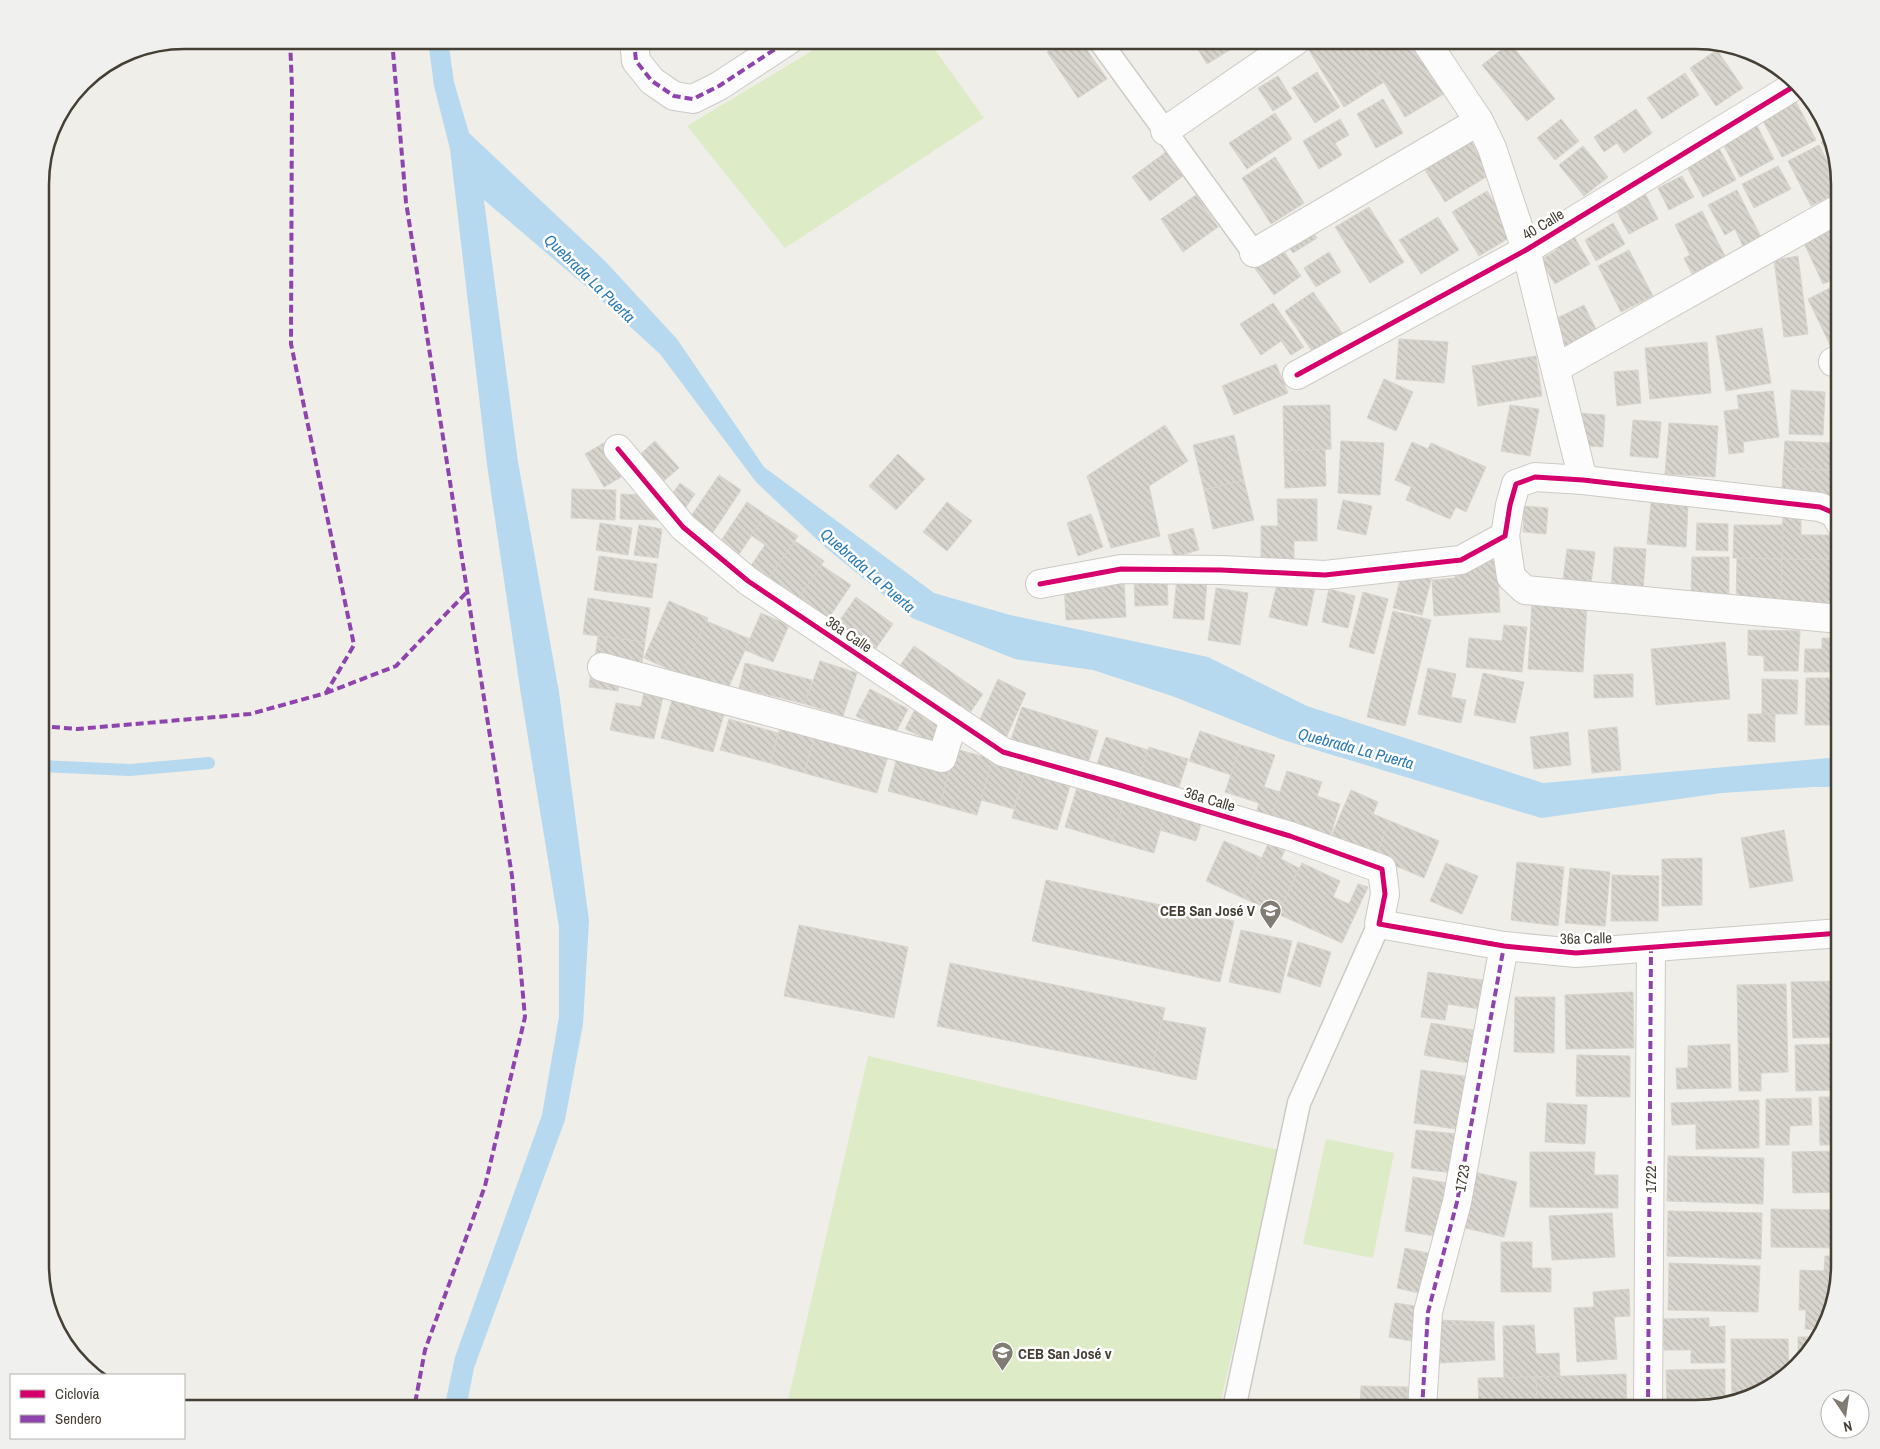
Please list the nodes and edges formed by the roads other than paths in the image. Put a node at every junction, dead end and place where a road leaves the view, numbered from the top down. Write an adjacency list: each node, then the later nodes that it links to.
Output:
1 (635, 49): 2 (street)
2 (775, 49)
3 (1106, 49): 8 (lane)
4 (1284, 49): 8 (street)
5 (1430, 49): 7 (street)
6 (1792, 88): 10 (street, 40 Calle)
7 (1479, 121): 10 (street); 11 (street)
8 (1165, 131): 11 (lane)
9 (1831, 213): 12 (street)
10 (1526, 250): 12 (street); 13 (street, 40 Calle)
11 (1254, 254)
12 (1556, 368): 15 (street)
13 (1297, 374)
14 (618, 449): 21 (street, 36a Calle)
15 (1583, 480): 16 (street); 17 (street)
16 (1831, 512)
17 (1506, 536): 18 (street); 19 (street)
18 (1040, 584)
19 (1831, 618)
20 (602, 667): 21 (street)
21 (954, 719): 22 (street, 36a Calle)
22 (1380, 924): 24 (street, 36a Calle); 26 (lane)
23 (1831, 934): 25 (street, 36a Calle)
24 (1504, 946): 25 (street, 36a Calle); 27 (street, 1723)
25 (1651, 948): 28 (street, 1722)
26 (1236, 1400)
27 (1423, 1400)
28 (1648, 1400)

